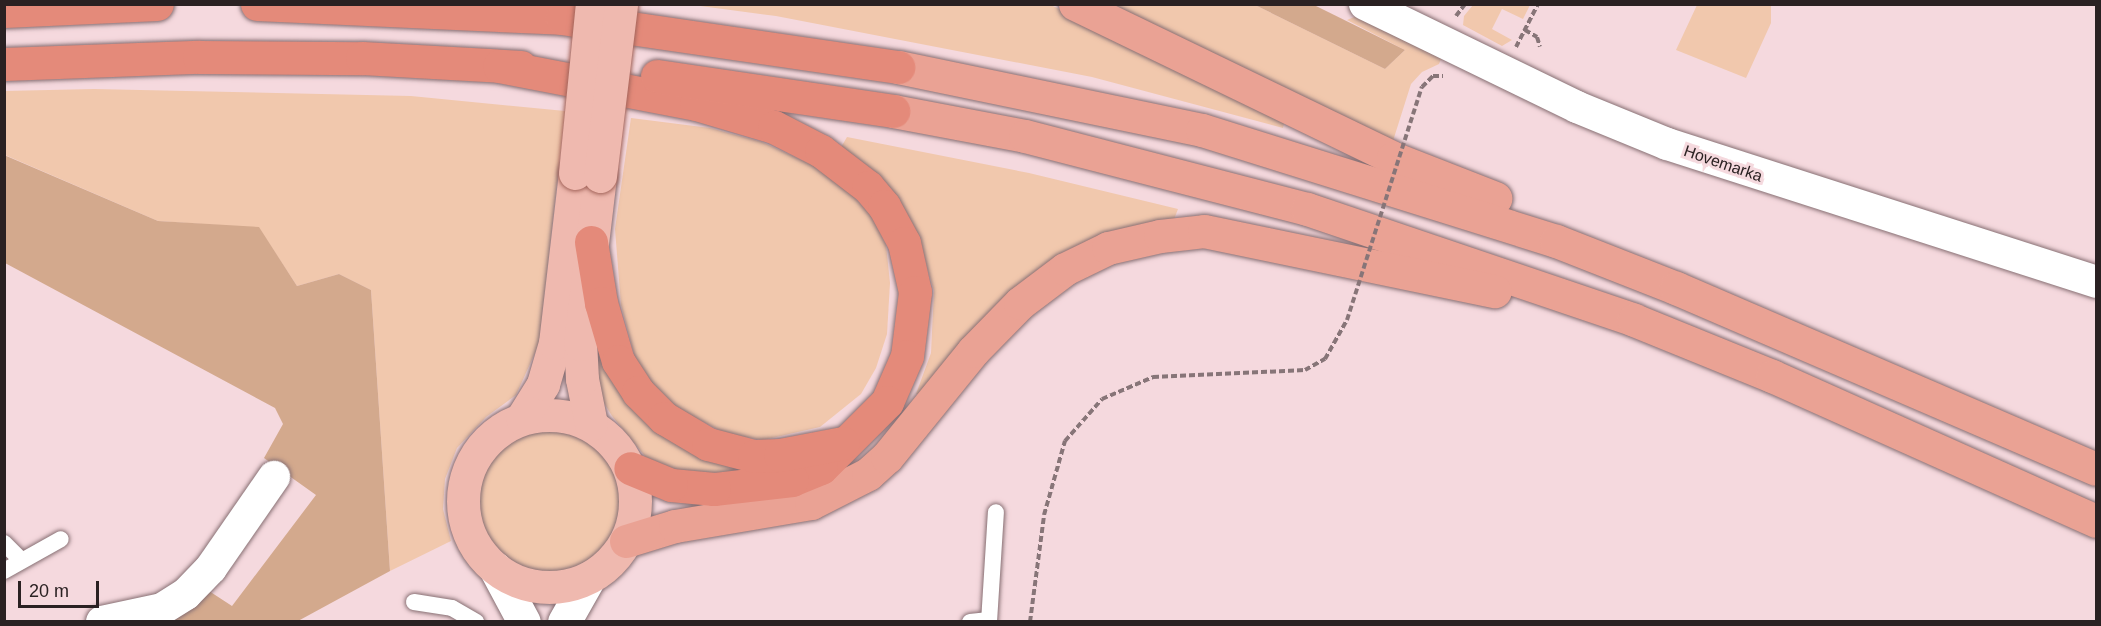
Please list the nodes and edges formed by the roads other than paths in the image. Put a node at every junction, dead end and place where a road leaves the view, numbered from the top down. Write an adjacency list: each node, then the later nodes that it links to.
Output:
1 (157, 4): 7 (highway)
2 (257, 4): 13 (highway)
3 (592, 4): 10 (main road, bridge)
4 (621, 4): 10 (main road, bridge)
5 (1075, 4): 13 (highway)
6 (1365, 4): 12 (street, Hovemarka)
7 (4, 11)
8 (4, 64): 9 (highway)
9 (500, 66): 14 (highway); 17 (highway)
10 (587, 175): 11 (main road); 15 (main road)
11 (591, 242): 16 (main road); 17 (highway)
12 (2097, 282)
13 (1676, 288): 19 (highway)
14 (1634, 320): 22 (highway); 24 (highway)
15 (522, 418): 16 (main road); 27 (main road)
16 (591, 424): 18 (main road)
17 (845, 443): 18 (highway)
18 (630, 468): 24 (main road)
19 (2097, 469)
20 (274, 477): 31 (street)
21 (996, 512): 36 (lane)
22 (2097, 521)
23 (61, 539): 26 (lane)
24 (626, 541): 29 (main road)
25 (4, 543): 26 (lane)
26 (20, 559): 28 (lane)
27 (495, 568): 29 (main road); 33 (main road)
28 (4, 571)
29 (589, 578): 34 (main road)
30 (414, 602): 32 (lane)
31 (102, 621)
32 (476, 621)
33 (524, 621)
34 (564, 621)
35 (970, 621): 36 (lane)
36 (989, 621)

